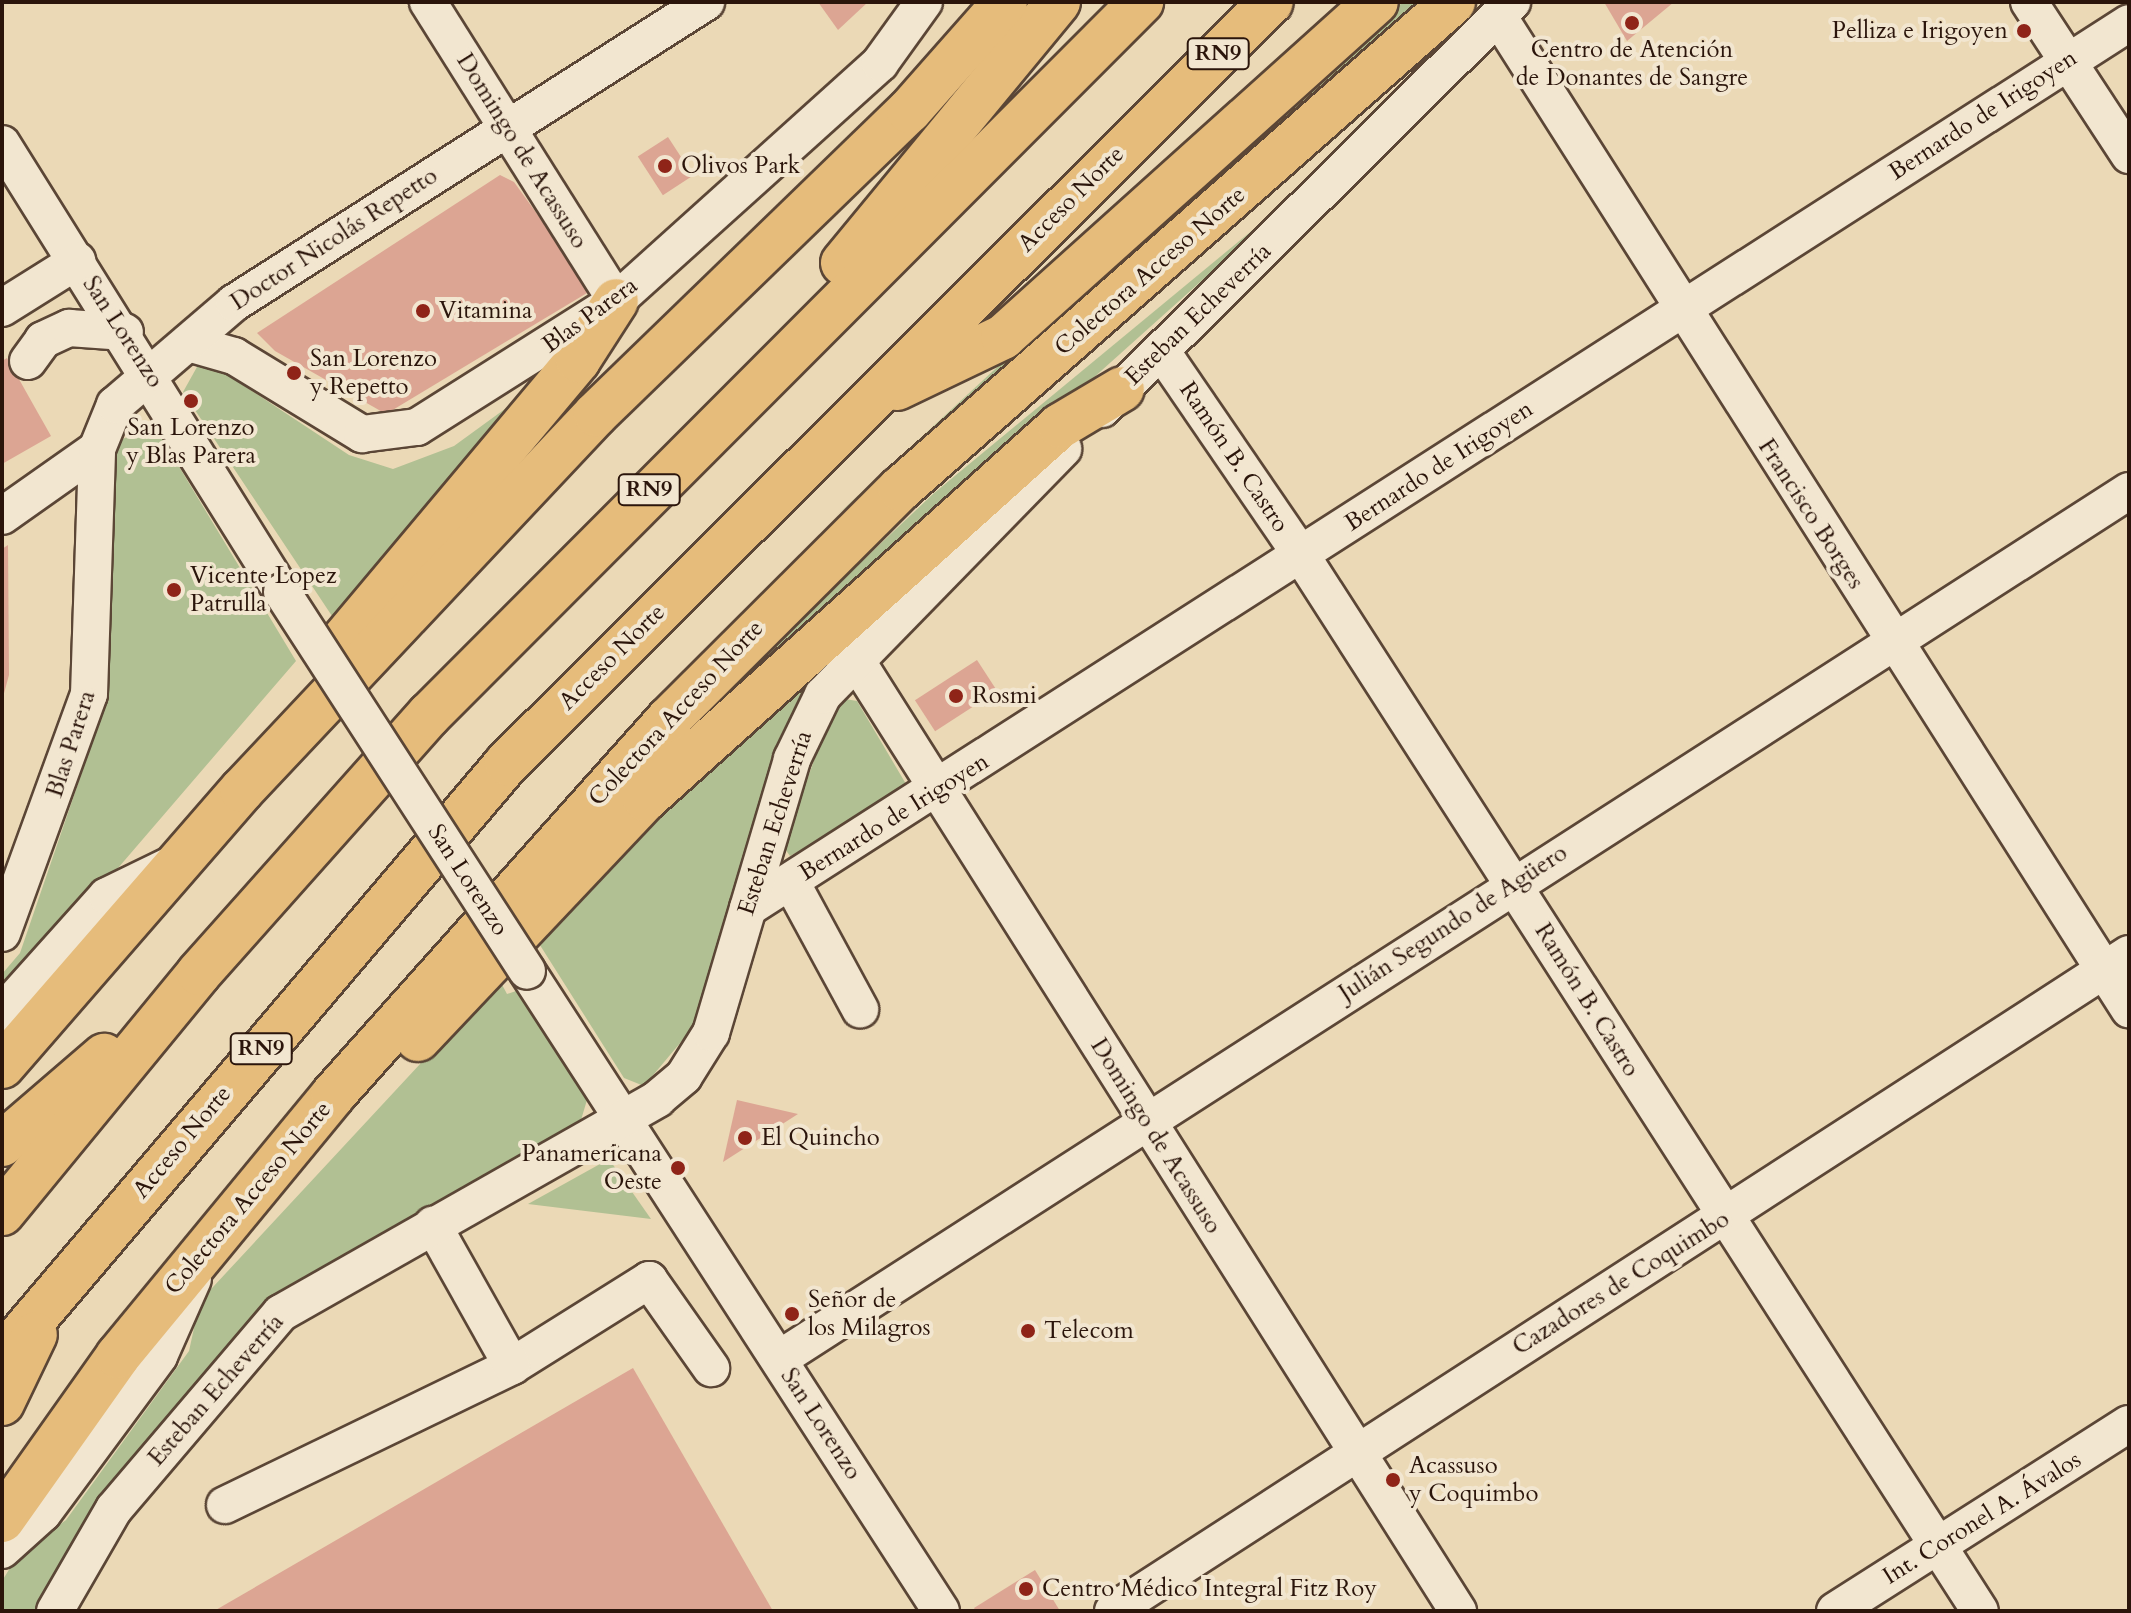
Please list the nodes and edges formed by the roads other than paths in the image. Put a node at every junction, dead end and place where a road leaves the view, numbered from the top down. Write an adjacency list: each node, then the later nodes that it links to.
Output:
1 (428, 2): 14 (street, Domingo de Acassuso)
2 (706, 2): 14 (street, Doctor Nicolás Repetto)
3 (924, 2): 18 (street, Blas Parera)
4 (1005, 2): 36 (highway)
5 (1058, 2): 28 (highway)
6 (1141, 2): 28 (highway, RN9)
7 (1271, 2): 27 (highway, Acceso Norte / RN9)
8 (1376, 2): 27 (highway)
9 (1453, 2): 53 (highway, Colectora Acceso Norte)
10 (2029, 2): 13 (street)
11 (1505, 9): 20 (street, Francisco Borges); 23 (street, Esteban Echeverría)
12 (2129, 23): 13 (street, Bernardo de Irigoyen)
13 (2067, 61): 16 (street); 20 (street, Bernardo de Irigoyen)
14 (506, 126): 18 (street, Domingo de Acassuso); 22 (street, Doctor Nicolás Repetto)
15 (2, 144): 17 (street, San Lorenzo)
16 (2129, 155)
17 (77, 261): 19 (street); 21 (street, San Lorenzo)
18 (616, 301): 22 (street, Blas Parera); 36 (highway)
19 (2, 308)
20 (1680, 310): 32 (street, Bernardo de Irigoyen); 33 (street, Francisco Borges)
21 (125, 332): 24 (street); 25 (street, San Lorenzo)
22 (188, 343): 25 (street, Doctor Nicolás Repetto)
23 (1162, 352): 26 (street, Esteban Echeverría); 32 (street, Ramón B. Castro)
24 (28, 361)
25 (150, 370): 29 (street, Doctor Nicolás Repetto); 47 (street, San Lorenzo, bridge)
26 (1122, 389): 34 (street, Esteban Echeverría); 53 (highway)
27 (863, 405): 54 (highway, Acceso Norte / RN9)
28 (730, 407): 42 (highway, RN9)
29 (97, 449): 31 (street); 40 (street, Blas Parera)
30 (2129, 491): 33 (street, Julián Segundo de Agüero)
31 (2, 516)
32 (1301, 555): 35 (street, Bernardo de Irigoyen); 38 (street, Ramón B. Castro)
33 (1894, 643): 38 (street, Julián Segundo de Agüero); 41 (street, Francisco Borges)
34 (856, 660): 35 (street, Domingo de Acassuso); 39 (street, Esteban Echeverría)
35 (936, 791): 37 (street, Bernardo de Irigoyen); 48 (street, Domingo de Acassuso)
36 (183, 858): 45 (street); 46 (highway)
37 (791, 882): 39 (street, Bernardo de Irigoyen); 43 (street)
38 (1514, 883): 48 (street, Julián Segundo de Agüero); 51 (street, Ramón B. Castro)
39 (748, 908): 47 (street, Esteban Echeverría)
40 (4, 923)
41 (2117, 962): 44 (street, Francisco Borges); 51 (street, Cazadores de Coquimbo)
42 (199, 973): 49 (highway); 50 (highway, RN9)
43 (860, 1009)
44 (2129, 1009)
45 (2, 1013)
46 (2, 1066)
47 (625, 1115): 52 (street, Esteban Echeverría); 56 (street, San Lorenzo)
48 (1147, 1121): 56 (street, Julián Segundo de Agüero); 61 (street, Domingo de Acassuso)
49 (2, 1144)
50 (2, 1213)
51 (1723, 1219): 61 (street, Cazadores de Coquimbo); 64 (street, Ramón B. Castro)
52 (433, 1225): 57 (street); 66 (street, Esteban Echeverría)
53 (208, 1245): 63 (highway, Colectora Acceso Norte); 65 (street)
54 (55, 1292): 55 (highway, Acceso Norte / RN9); 59 (highway)
55 (2, 1357)
56 (779, 1359): 67 (street, San Lorenzo)
57 (512, 1366): 58 (street); 62 (street)
58 (711, 1368)
59 (2, 1403)
60 (2129, 1424): 64 (street, Int. Coronel A. Ávalos)
61 (1356, 1453): 68 (street, Cazadores de Coquimbo); 69 (street, Domingo de Acassuso)
62 (225, 1505)
63 (2, 1520)
64 (1939, 1546): 70 (street, Int. Coronel A. Ávalos); 71 (street, Ramón B. Castro)
65 (2, 1550)
66 (55, 1611)
67 (941, 1611)
68 (1113, 1611)
69 (1458, 1611)
70 (1835, 1611)
71 (1980, 1611)

